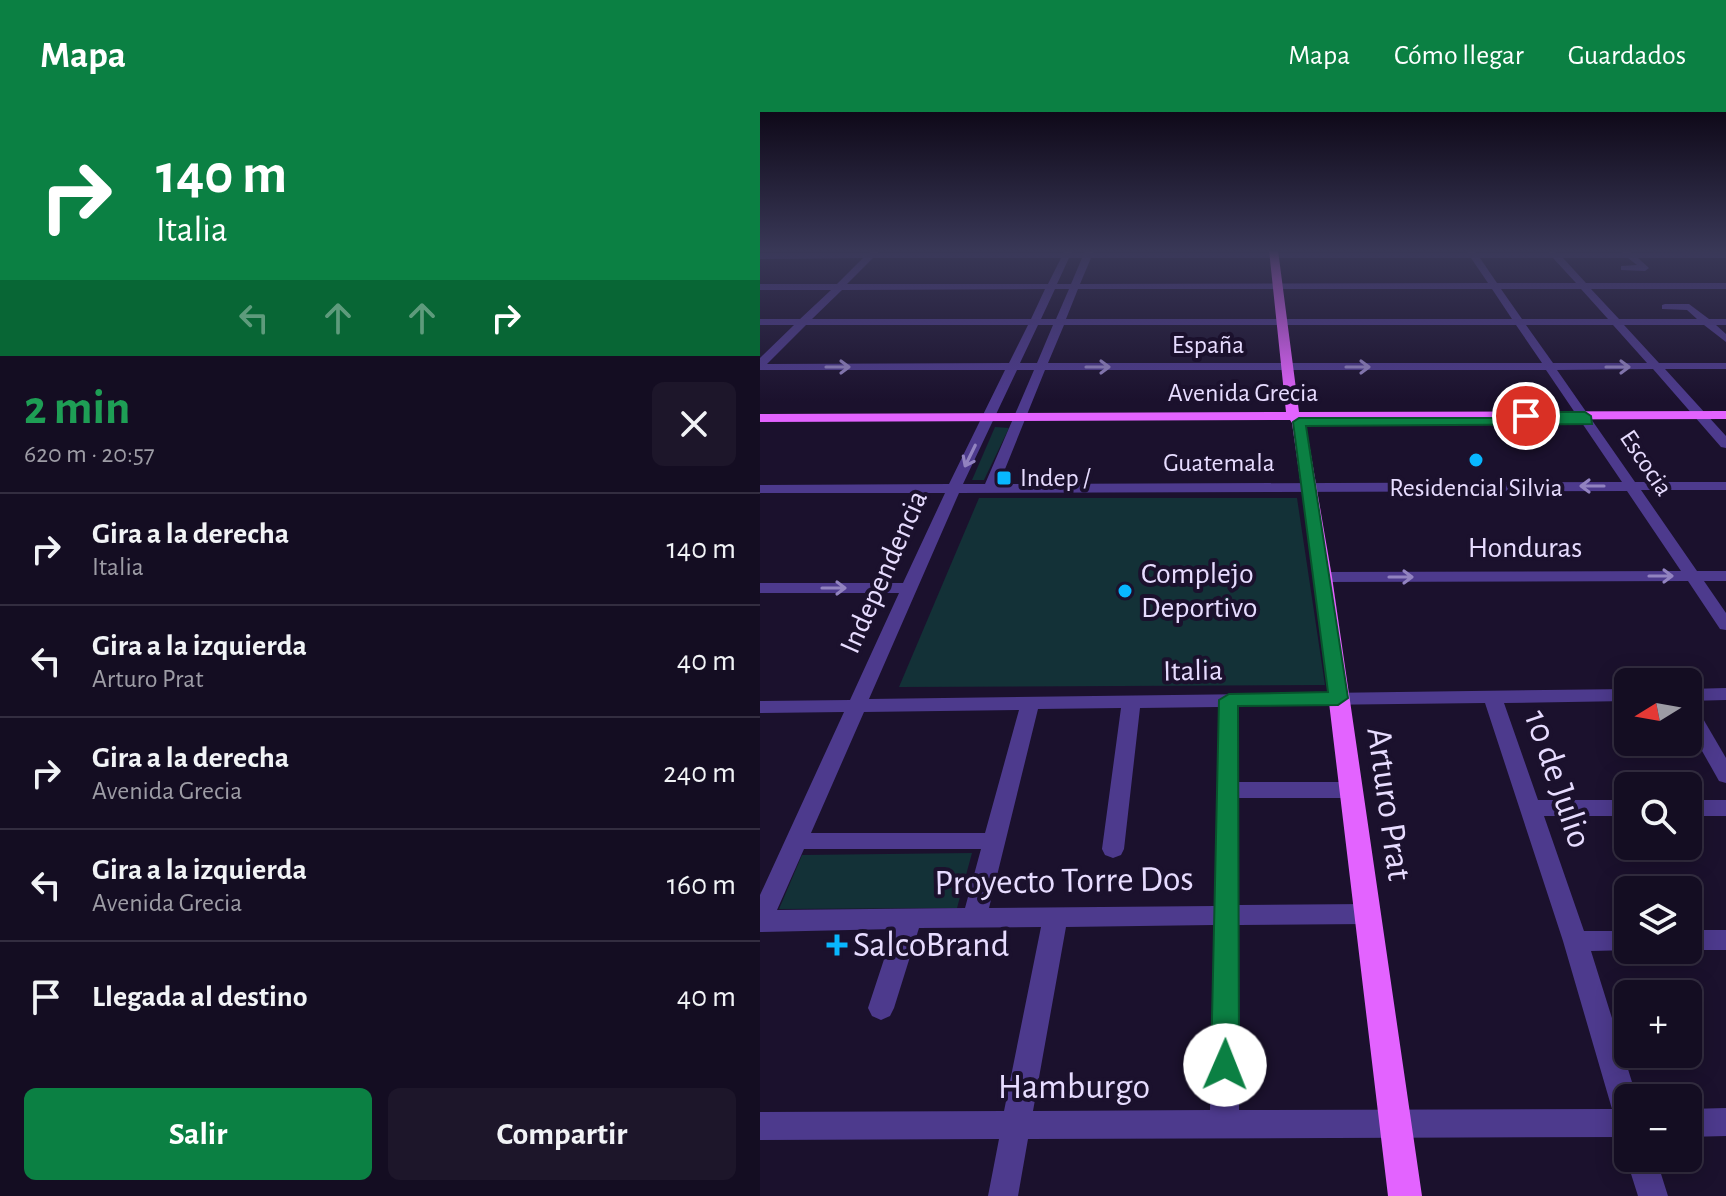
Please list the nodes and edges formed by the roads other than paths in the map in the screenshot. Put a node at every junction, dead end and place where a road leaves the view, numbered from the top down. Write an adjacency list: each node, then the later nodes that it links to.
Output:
1 (826, 301): 9 (street)
2 (1044, 301): 10 (street, Independencia)
3 (1068, 301): 11 (street)
4 (1285, 301): 12 (main road, Arturo Prat)
5 (1505, 301): 13 (street, Escocia)
6 (1595, 301): 14 (street)
7 (1665, 307): 15 (street)
8 (760, 322): 9 (street)
9 (803, 322): 10 (street); 19 (street)
10 (1033, 322): 11 (street); 22 (street, Independencia)
11 (1059, 322): 12 (street); 23 (street)
12 (1288, 322): 13 (street); 24 (main road, Arturo Prat)
13 (1520, 322): 14 (street); 25 (street, Escocia)
14 (1614, 322): 15 (street); 20 (street)
15 (1706, 322): 16 (street); 17 (street)
16 (1726, 322)
17 (1726, 339): 18 (street)
18 (1702, 340)
19 (760, 365): 22 (street, España, one-way to 22)
20 (1655, 366): 21 (street, España); 25 (street, España, one-way to 20); 28 (street)
21 (1726, 366)
22 (1012, 367): 23 (street, España); 31 (street, Independencia)
23 (1040, 367): 24 (street, España, one-way to 24); 32 (street)
24 (1294, 367): 25 (street, España, one-way to 25); 26 (main road, Arturo Prat)
25 (1552, 367): 27 (street, Escocia)
26 (1299, 418): 27 (main road, Avenida Grecia); 32 (main road, Avenida Grecia); 36 (main road, Arturo Prat)
27 (1586, 418): 28 (main road, Avenida Grecia); 34 (street, Escocia)
28 (1702, 418): 29 (main road, Avenida Grecia); 33 (street)
29 (1726, 418)
30 (760, 420): 31 (main road, Avenida Grecia)
31 (987, 420): 32 (main road, Avenida Grecia); 37 (street, Independencia, one-way to 37)
32 (1019, 420): 38 (street)
33 (1725, 443)
34 (1633, 486): 35 (street, Guatemala); 36 (street, Guatemala, one-way to 36); 40 (street, Escocia)
35 (1726, 486)
36 (1309, 487): 38 (street, Guatemala); 42 (main road, Arturo Prat)
37 (954, 488): 38 (street, Guatemala); 39 (street, Guatemala); 44 (street, Independencia)
38 (990, 488)
39 (760, 489)
40 (1692, 576): 41 (street, Honduras); 42 (street, Honduras, one-way to 40); 45 (street, Escocia)
41 (1726, 576)
42 (1323, 577): 50 (main road, Arturo Prat)
43 (760, 588): 44 (street, one-way to 44)
44 (909, 588): 54 (street, Independencia)
45 (1726, 625)
46 (1726, 694): 48 (street)
47 (1614, 695): 49 (street, Italia)
48 (1702, 695)
49 (1492, 696): 50 (street, Italia); 60 (street, 10 de Julio)
50 (1338, 698): 51 (street, Italia); 59 (main road, Arturo Prat)
51 (1229, 700): 52 (street, Italia); 58 (street)
52 (1131, 702): 53 (street, Italia); 66 (street)
53 (1030, 704): 54 (street, Italia); 65 (street)
54 (857, 705): 55 (street, Italia); 64 (street, Independencia)
55 (760, 707)
56 (1702, 734): 57 (street)
57 (1726, 776)
58 (1228, 790): 59 (street); 68 (street)
59 (1350, 790): 67 (main road, Arturo Prat)
60 (1530, 808): 61 (street); 75 (street, 10 de Julio)
61 (1614, 808)
62 (1702, 808): 63 (street)
63 (1726, 808)
64 (795, 841): 65 (street); 72 (street, Independencia)
65 (994, 841): 69 (street)
66 (1113, 849)
67 (1368, 914): 68 (street, Proyecto Torre Dos); 83 (main road, Arturo Prat)
68 (1227, 915): 70 (street, Proyecto Torre Dos); 84 (street)
69 (974, 918): 70 (street, Proyecto Torre Dos); 71 (street, Proyecto Torre Dos)
70 (1055, 918): 82 (street)
71 (909, 920): 72 (street, Proyecto Torre Dos); 77 (street)
72 (760, 921)
73 (1702, 940): 74 (street)
74 (1726, 940)
75 (1575, 941): 76 (street); 78 (street, 10 de Julio)
76 (1614, 941)
77 (881, 1008)
78 (1619, 1084)
79 (1726, 1122): 81 (street)
80 (1614, 1123): 83 (street, Hamburgo)
81 (1702, 1123)
82 (1016, 1124): 84 (street, Hamburgo); 85 (street, Hamburgo); 87 (street)
83 (1395, 1124): 84 (street, Hamburgo); 88 (main road, Arturo Prat)
84 (1224, 1125)
85 (760, 1126)
86 (1645, 1172): 89 (street)
87 (1003, 1196)
88 (1405, 1196)
89 (1653, 1196)

